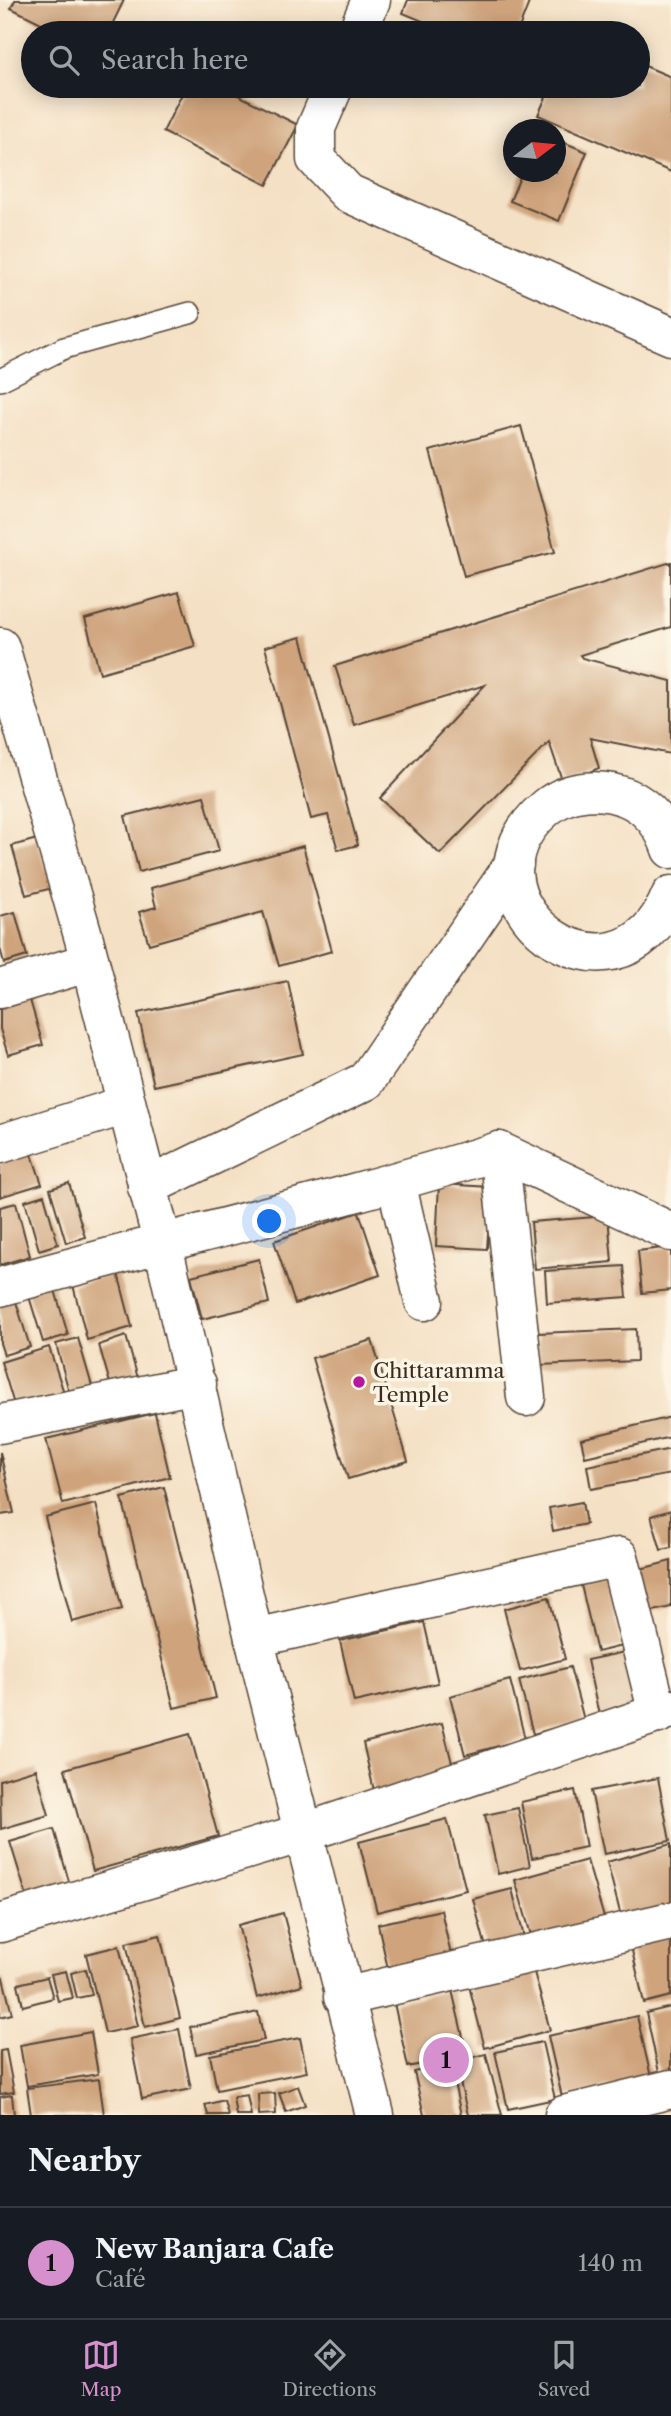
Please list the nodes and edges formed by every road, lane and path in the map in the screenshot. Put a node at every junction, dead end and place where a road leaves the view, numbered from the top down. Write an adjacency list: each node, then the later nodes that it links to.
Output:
1 (371, 0): 2 (street)
2 (362, 21)
3 (329, 98): 5 (street)
4 (190, 313): 6 (lane)
5 (671, 336)
6 (0, 380)
7 (2, 663): 12 (street)
8 (661, 811): 9 (street); 10 (street)
9 (671, 849)
10 (514, 864): 11 (street); 18 (street)
11 (671, 895)
12 (90, 962): 13 (street); 14 (street)
13 (0, 989)
14 (126, 1105): 15 (street); 18 (street)
15 (0, 1144)
16 (499, 1151): 17 (street); 19 (street); 24 (street)
17 (396, 1182): 20 (street); 22 (street)
18 (147, 1187): 20 (street)
19 (671, 1232)
20 (162, 1241): 21 (street); 23 (street)
21 (0, 1287)
22 (424, 1301)
23 (197, 1384): 25 (street); 26 (street)
24 (526, 1397)
25 (0, 1424)
26 (254, 1638): 27 (street); 28 (street)
27 (664, 1712): 28 (street)
28 (303, 1833): 30 (street); 31 (street)
29 (671, 1921): 31 (street)
30 (0, 1923)
31 (343, 1997): 33 (street)
32 (671, 2089): 34 (street)
33 (375, 2115)
34 (564, 2115)

